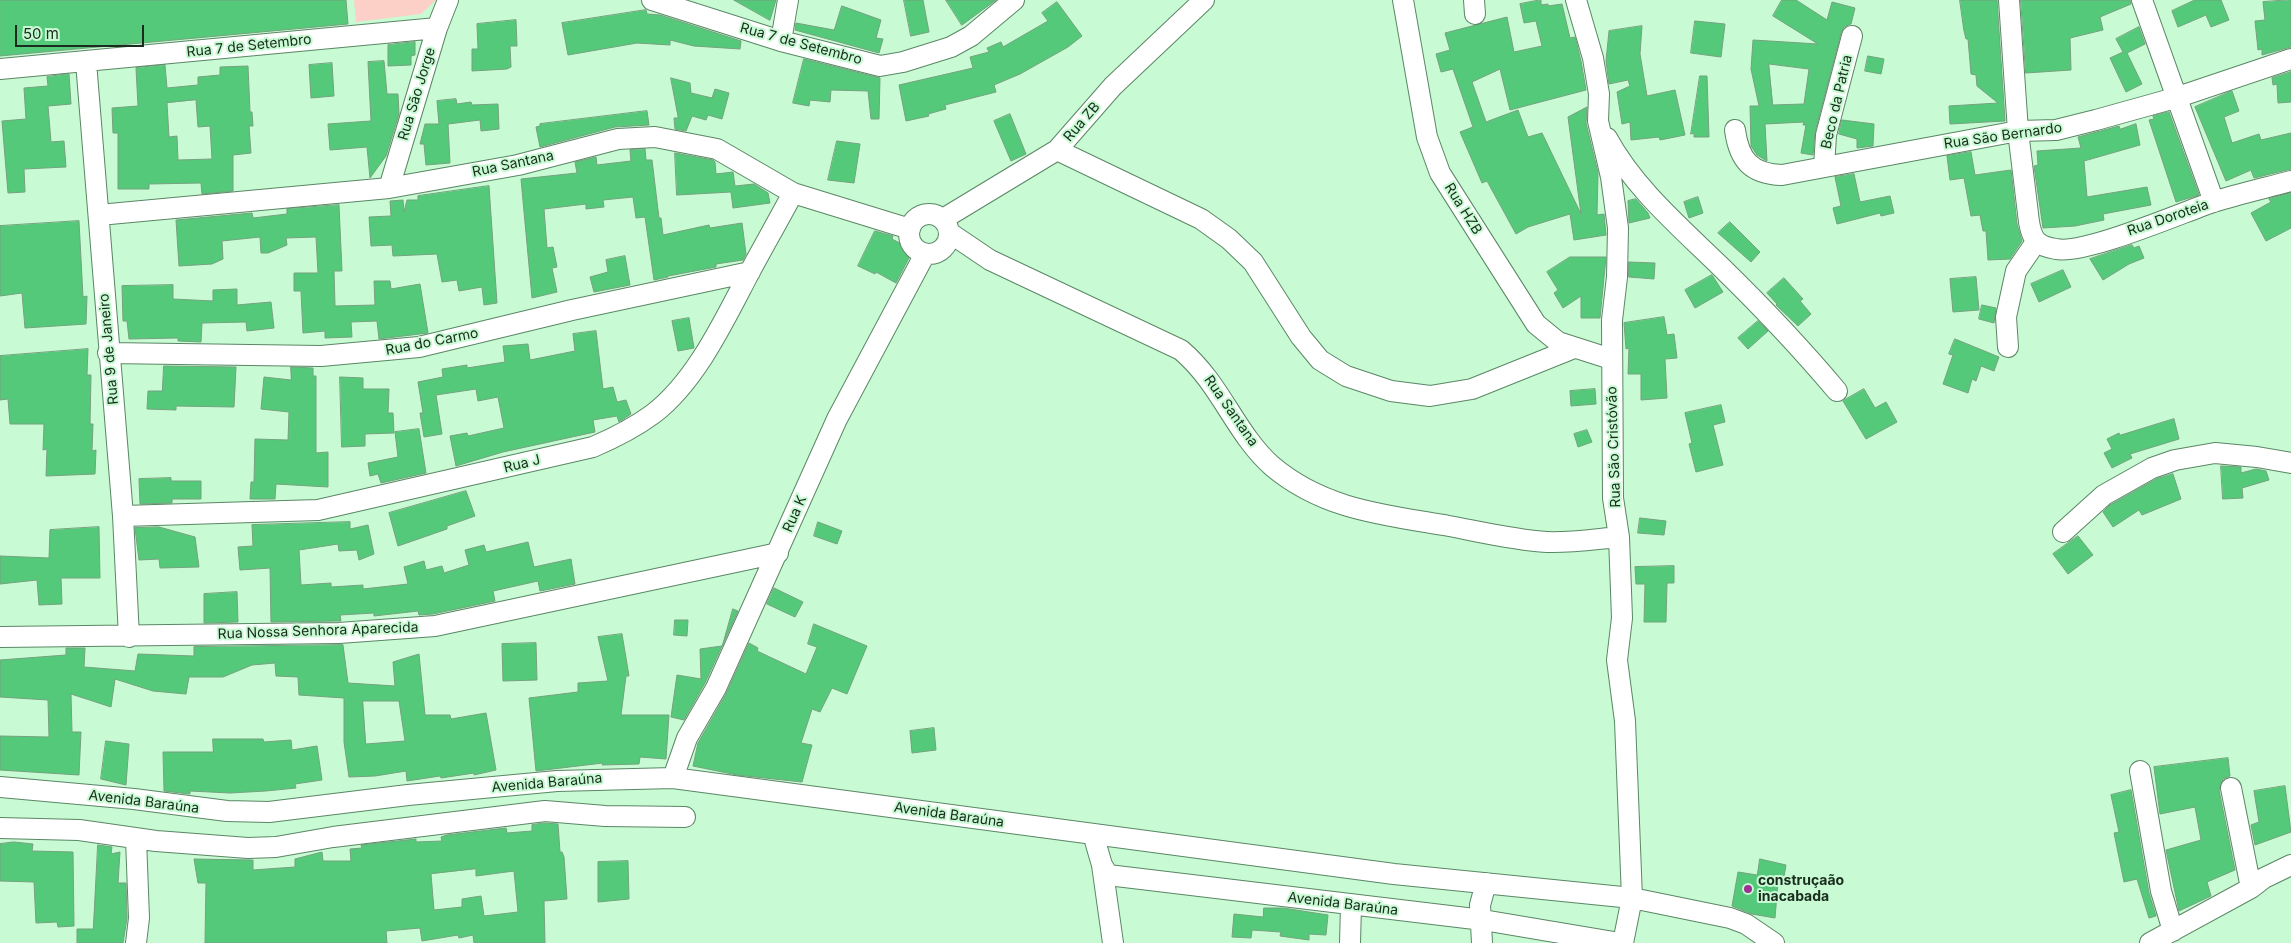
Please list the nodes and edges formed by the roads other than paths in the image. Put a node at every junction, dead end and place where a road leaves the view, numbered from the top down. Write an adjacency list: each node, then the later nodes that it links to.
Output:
1 (448, 0): 10 (street, Rua São Jorge)
2 (652, 0): 12 (street, Rua 7 de Setembro)
3 (788, 0): 12 (street)
4 (1014, 0): 12 (street, Rua 7 de Setembro)
5 (1204, 0): 20 (street, Rua ZB)
6 (1403, 0): 33 (street, Rua HZB)
7 (1576, 0): 17 (street, Rua São Cristóvão)
8 (2009, 0): 19 (street)
9 (2142, 0): 16 (street)
10 (437, 28): 14 (street, Rua 7 de Setembro); 23 (street, Rua São Jorge)
11 (1852, 36): 21 (street, Beco da Patria)
12 (781, 41)
13 (2291, 59): 16 (street, Rua São Bernardo)
14 (86, 62): 15 (street, Rua 7 de Setembro); 26 (street, Rua 9 de Janeiro)
15 (0, 69)
16 (2175, 98): 19 (street, Rua São Bernardo); 25 (street)
17 (1598, 121): 35 (street, Rua São Cristóvão); 36 (street)
18 (1735, 130): 21 (street, Rua São Bernardo)
19 (2018, 131): 21 (street, Rua São Bernardo); 29 (street)
20 (1057, 150): 27 (street, Rua ZB); 33 (street)
21 (1824, 167)
22 (2291, 181): 25 (street, Rua Doroteia)
23 (389, 188): 24 (street, Rua Santana); 26 (street, Rua Santana)
24 (793, 193): 28 (street, Rua Santana); 31 (street, Rua J)
25 (2214, 202): 29 (street, Rua Doroteia)
26 (99, 215): 34 (street, Rua 9 de Janeiro)
27 (946, 226): 28 (street); 30 (street); 40 (street, Rua Santana)
28 (910, 229): 30 (street)
29 (2040, 244): 32 (street)
30 (925, 254): 41 (street, Rua K)
31 (750, 272): 34 (street, Rua do Carmo); 38 (street, Rua J)
32 (2008, 347)
33 (1574, 348): 35 (street, Rua HZB)
34 (108, 353): 38 (street, Rua 9 de Janeiro)
35 (1612, 359): 40 (street, Rua São Cristóvão)
36 (1836, 392)
37 (2291, 463): 39 (street)
38 (123, 516): 43 (street, Rua 9 de Janeiro)
39 (2063, 532)
40 (1619, 537): 56 (street, Rua São Cristóvão)
41 (778, 553): 43 (street, Rua Nossa Senhora Aparecida); 45 (street, Rua K)
42 (0, 637): 43 (street, Rua Nossa Senhora Aparecida)
43 (129, 637)
44 (2140, 771): 59 (street)
45 (673, 778): 46 (street, Avenida Baraúna); 50 (street, Avenida Baraúna)
46 (0, 787)
47 (2231, 788): 55 (street)
48 (685, 817): 51 (street)
49 (0, 828): 51 (street)
50 (1093, 834): 52 (street); 54 (street, Avenida Baraúna)
51 (136, 839): 60 (street)
52 (1102, 865): 57 (street, Avenida Baraúna); 61 (street)
53 (2291, 865): 55 (street)
54 (1486, 883): 56 (street, Avenida Baraúna); 58 (street)
55 (2251, 888): 59 (street)
56 (1632, 898): 64 (street, Rua São Cristóvão); 65 (street, Avenida Baraúna)
57 (1352, 905): 58 (street, Avenida Baraúna); 62 (street)
58 (1482, 920): 63 (street); 64 (street, Avenida Baraúna)
59 (2173, 931): 66 (street)
60 (136, 943)
61 (1113, 943)
62 (1350, 943)
63 (1482, 943)
64 (1621, 943)
65 (1774, 943)
66 (2150, 943)

